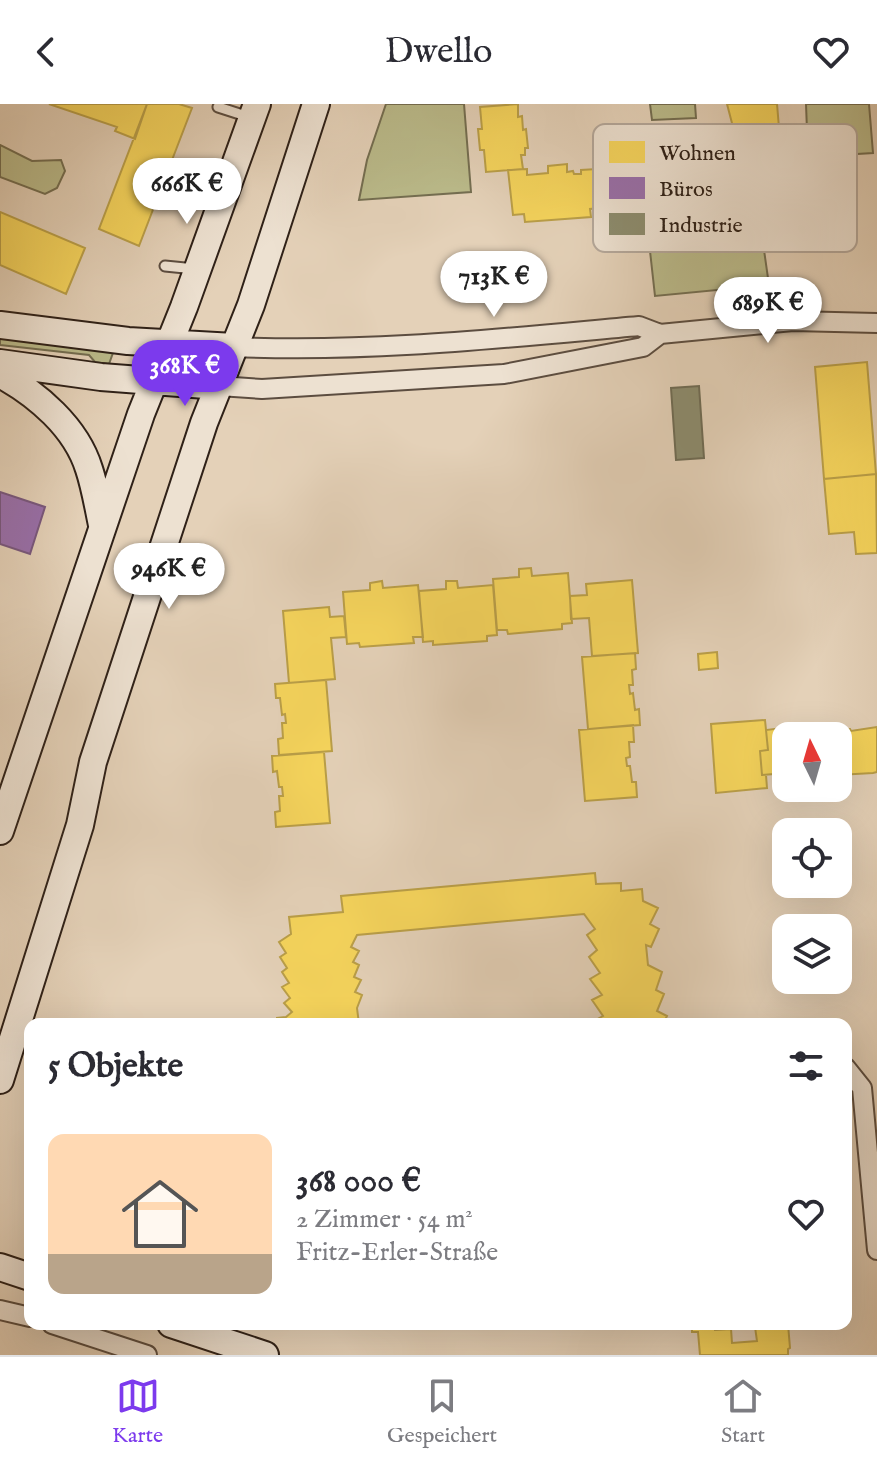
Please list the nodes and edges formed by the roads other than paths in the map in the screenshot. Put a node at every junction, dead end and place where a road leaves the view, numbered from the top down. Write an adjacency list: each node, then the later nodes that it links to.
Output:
1 (316, 104): 10 (main road)
2 (218, 107): 3 (lane)
3 (255, 111): 5 (main road)
4 (165, 266): 5 (lane)
5 (198, 269): 9 (main road)
6 (877, 323): 8 (street)
7 (0, 325): 9 (main road)
8 (660, 334): 10 (street); 14 (street)
9 (170, 344): 10 (main road); 13 (main road)
10 (234, 347): 14 (main road)
11 (0, 363): 13 (main road)
12 (0, 374): 15 (main road)
13 (155, 381): 14 (main road); 15 (main road)
14 (219, 386): 18 (main road)
15 (102, 525): 16 (main road)
16 (0, 831)
17 (852, 1076): 19 (street)
18 (0, 1080)
19 (874, 1180): 20 (street)
20 (877, 1250)
21 (0, 1267): 22 (main road)
22 (24, 1275)
23 (80, 1330): 25 (street)
24 (189, 1330): 26 (main road)
25 (147, 1355)
26 (265, 1355)

